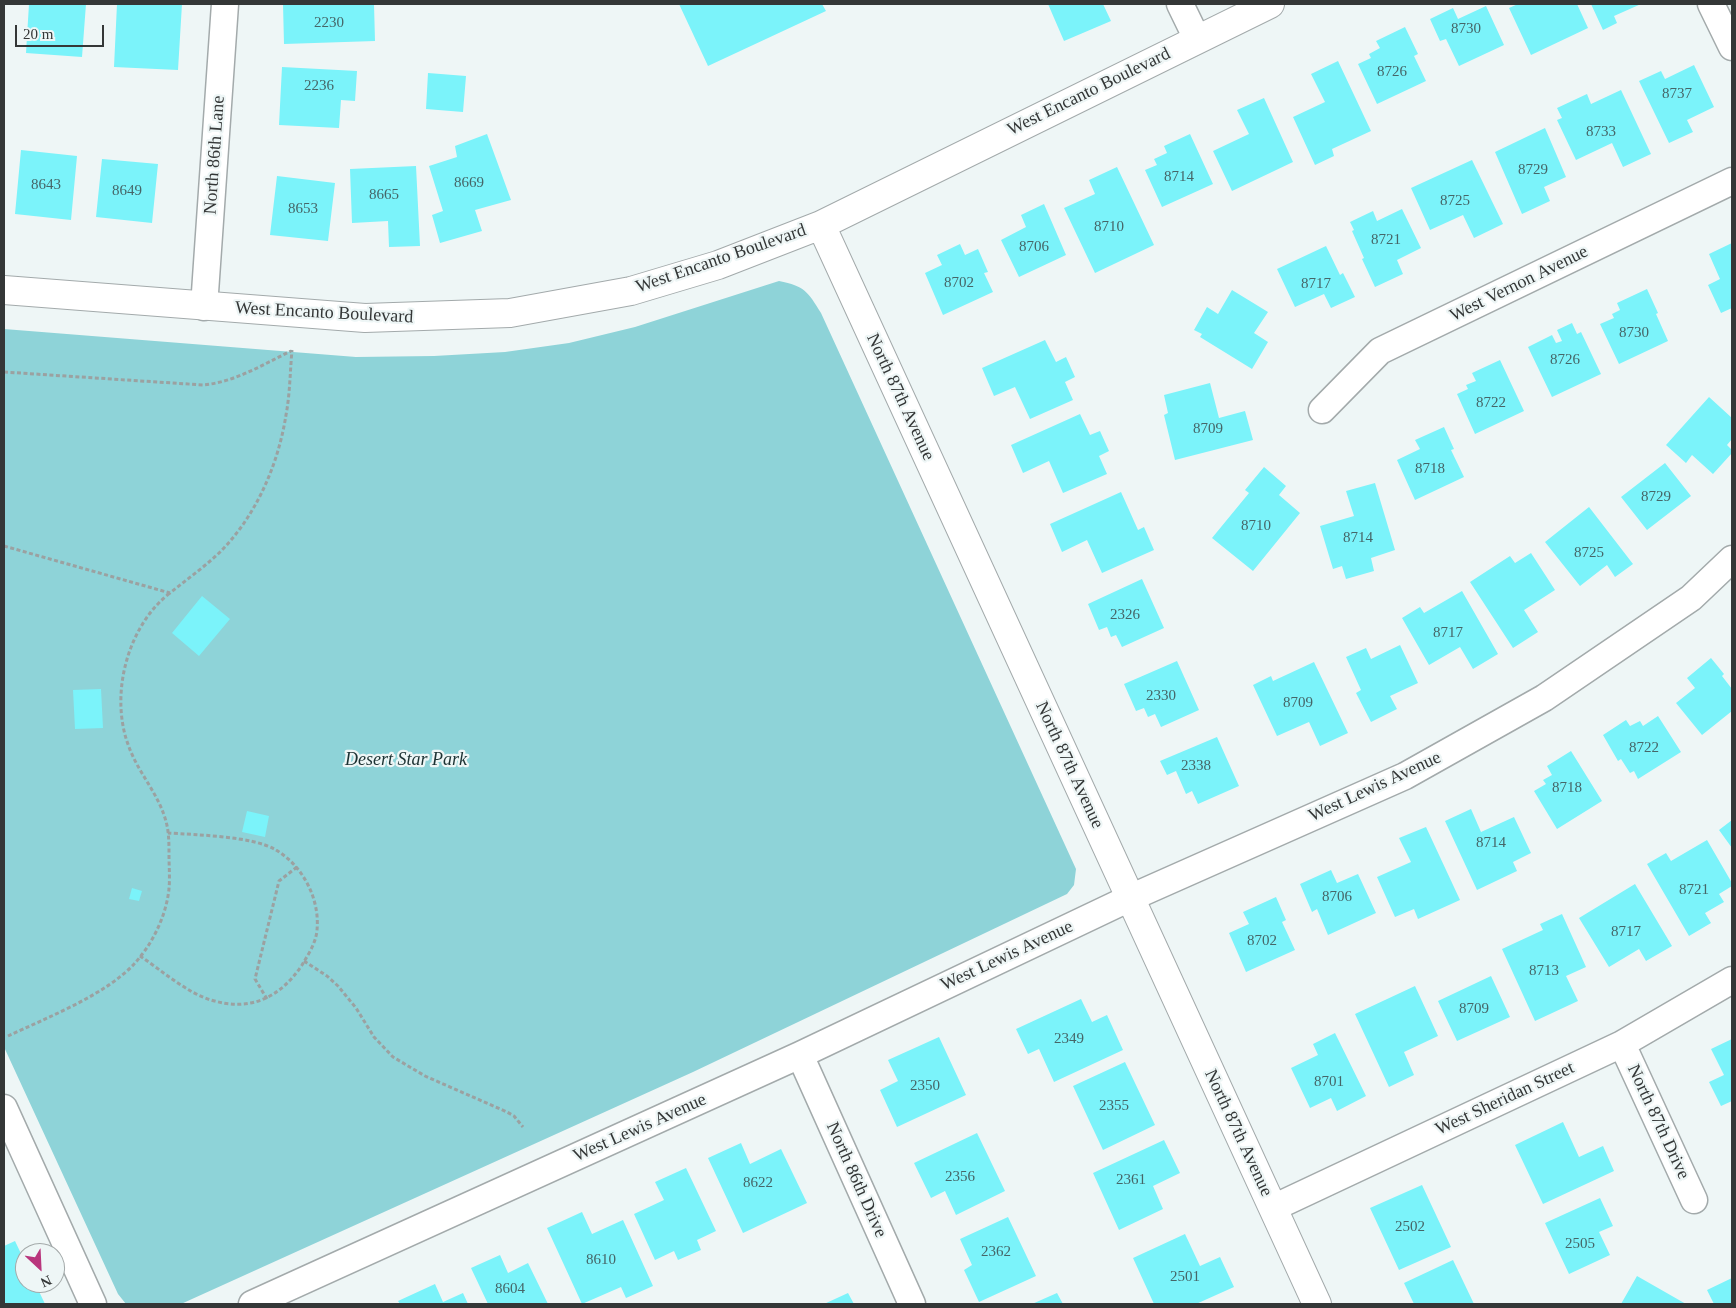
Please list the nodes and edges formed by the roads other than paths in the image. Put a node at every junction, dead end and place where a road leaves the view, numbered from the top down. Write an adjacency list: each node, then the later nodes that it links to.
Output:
1 (225, 4): 10 (street, North 86th Lane)
2 (1180, 4): 5 (street)
3 (1270, 4): 5 (street, West Encanto Boulevard)
4 (1712, 4): 6 (street)
5 (1197, 38): 8 (street, West Encanto Boulevard)
6 (1732, 46)
7 (1732, 181): 11 (street, West Vernon Avenue)
8 (821, 225): 10 (street, West Encanto Boulevard); 13 (street, North 87th Avenue)
9 (4, 290): 10 (street, West Encanto Boulevard)
10 (204, 307)
11 (1322, 410)
12 (1732, 559): 13 (street, West Lewis Avenue)
13 (1130, 898): 16 (street, West Lewis Avenue); 19 (street, North 87th Avenue)
14 (1732, 980): 15 (street, West Sheridan Street)
15 (1622, 1044): 18 (street, North 87th Drive); 19 (street, West Sheridan Street)
16 (800, 1055): 21 (street, West Lewis Avenue); 22 (street, North 86th Drive)
17 (4, 1108): 20 (street)
18 (1694, 1200)
19 (1273, 1208): 23 (street, North 87th Avenue)
20 (94, 1304)
21 (252, 1304)
22 (912, 1304)
23 (1317, 1304)

